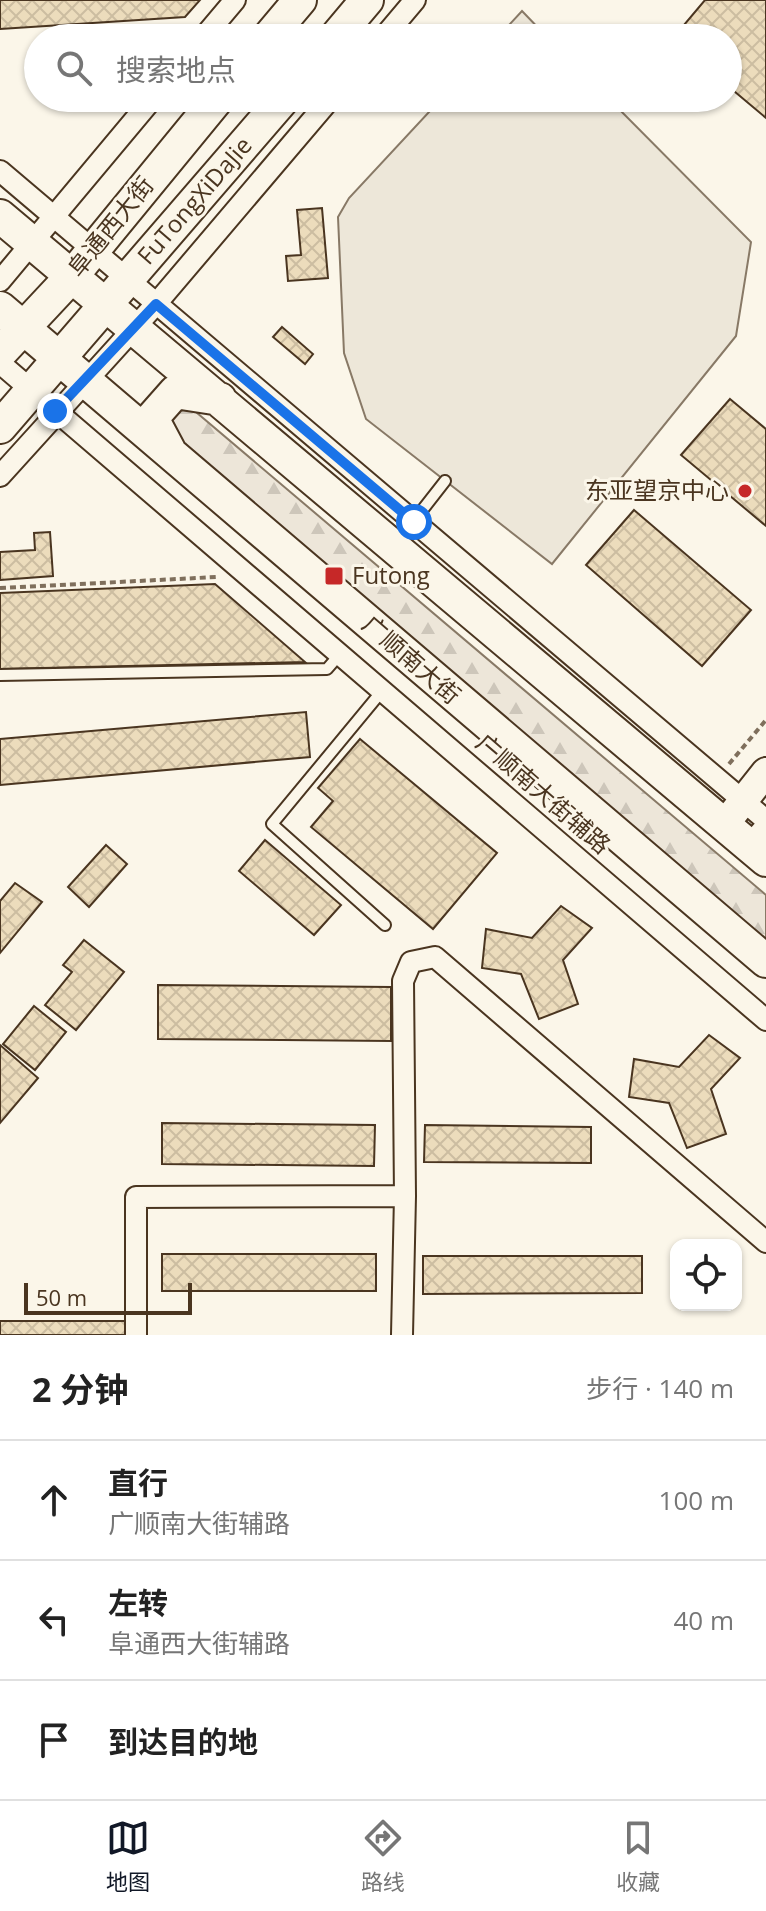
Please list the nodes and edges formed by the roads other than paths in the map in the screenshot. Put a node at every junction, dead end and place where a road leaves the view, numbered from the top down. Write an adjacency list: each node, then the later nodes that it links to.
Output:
1 (235, 0): 5 (street)
2 (300, 0): 6 (main road)
3 (367, 0): 7 (main road)
4 (415, 0): 8 (street)
5 (215, 24)
6 (280, 24)
7 (347, 24)
8 (395, 24)
9 (141, 112): 15 (street)
10 (206, 112): 17 (main road, 阜通西大街)
11 (272, 112): 19 (main road, FuTongXiDaJie)
12 (319, 112): 22 (street)
13 (0, 171): 15 (street)
14 (0, 216): 16 (main road)
15 (54, 217): 16 (street); 17 (street)
16 (32, 243): 18 (main road); 20 (street)
17 (92, 249): 18 (main road, 阜通西大街); 19 (street)
18 (72, 276): 21 (main road); 23 (main road, 阜通西大街)
19 (127, 279): 21 (main road, FuTongXiDaJie); 22 (street)
20 (0, 281)
21 (105, 303): 24 (main road); 26 (main road, 阜通西大街)
22 (156, 304): 24 (street); 36 (street)
23 (12, 318): 25 (main road, 阜通西大街); 26 (main road, 广顺南大街)
24 (134, 327): 28 (street); 30 (main road)
25 (0, 353)
26 (57, 358): 28 (main road, 广顺南大街); 29 (main road, 阜通西大街)
27 (0, 363): 29 (street, 广顺南大街辅路)
28 (84, 380): 31 (street); 33 (main road, 广顺南大街)
29 (31, 390): 31 (street, 广顺南大街辅路); 32 (main road, 阜通西大街)
30 (220, 399): 33 (main road); 36 (main road)
31 (55, 411): 34 (street); 37 (street, 广顺南大街辅路)
32 (0, 427)
33 (171, 455): 44 (main road, 广顺南大街)
34 (0, 476)
35 (445, 481): 36 (lane)
36 (404, 534): 41 (main road); 41 (street)
37 (340, 654): 38 (lane); 39 (street, 广顺南大街辅路)
38 (0, 675)
39 (382, 691): 43 (lane); 45 (street, 广顺南大街辅路)
40 (766, 772): 41 (main road)
41 (733, 813): 42 (main road)
42 (762, 840)
43 (385, 925)
44 (766, 961)
45 (766, 1020)
46 (405, 1196): 47 (street); 48 (street); 49 (street)
47 (766, 1242)
48 (136, 1335)
49 (402, 1335)

